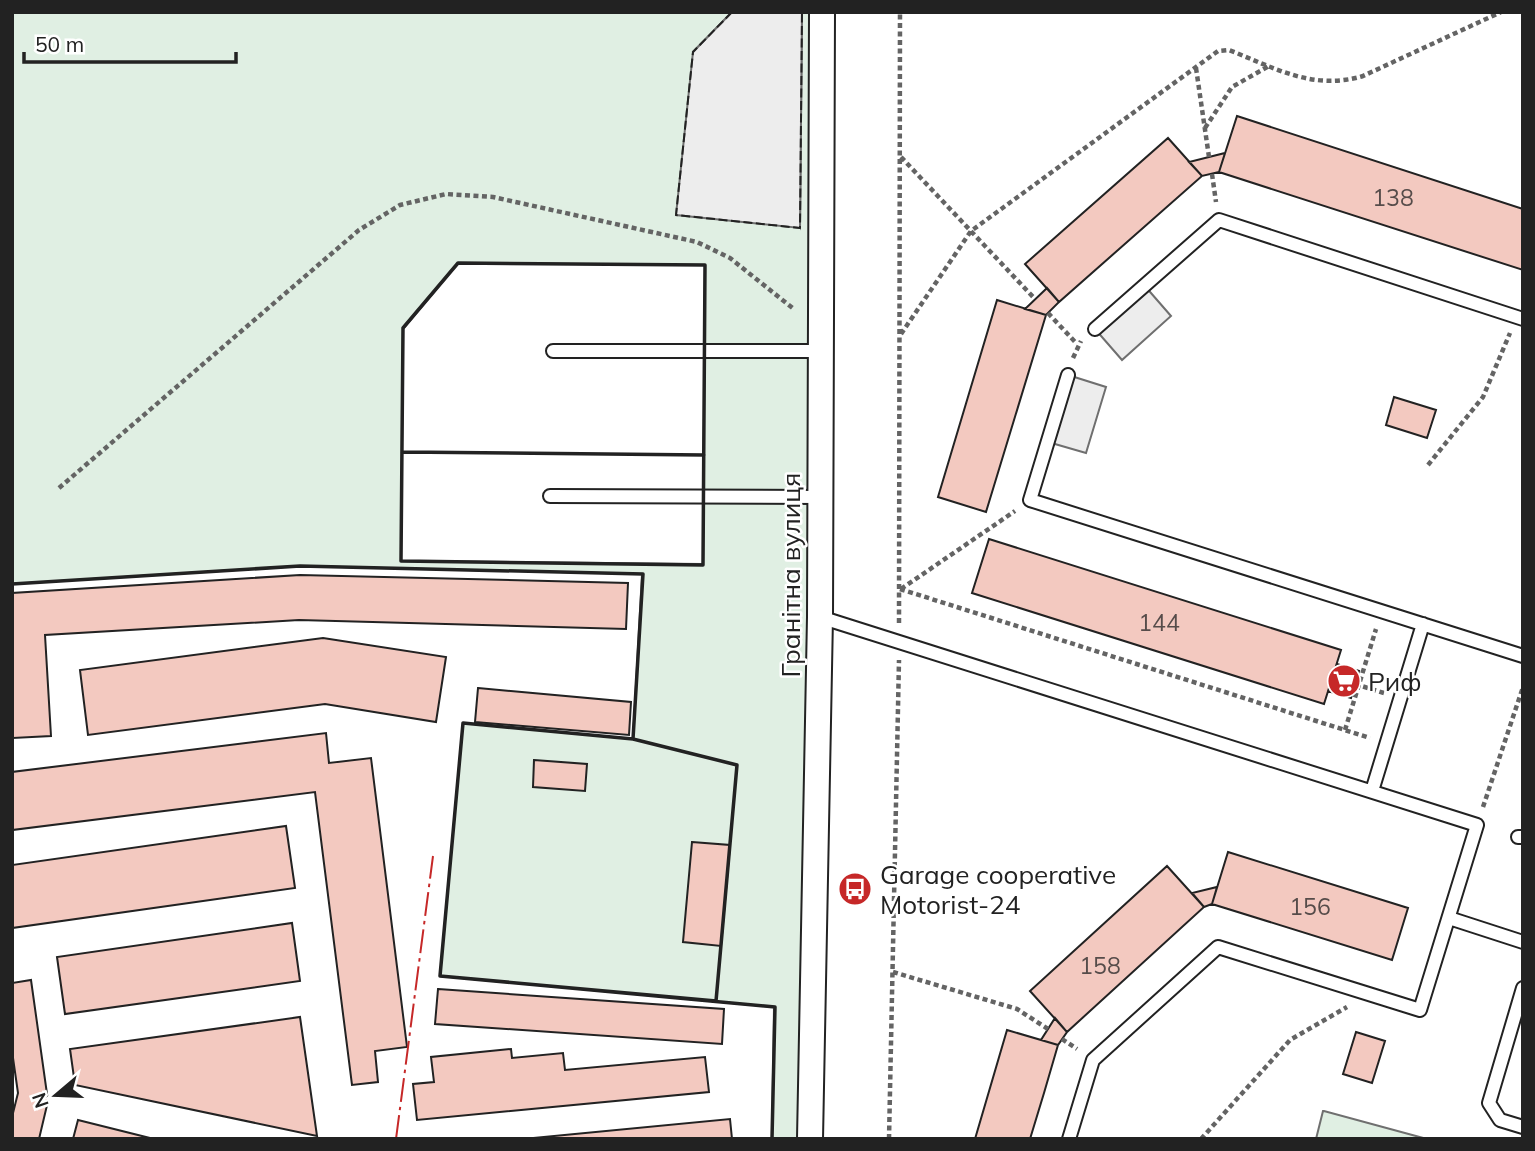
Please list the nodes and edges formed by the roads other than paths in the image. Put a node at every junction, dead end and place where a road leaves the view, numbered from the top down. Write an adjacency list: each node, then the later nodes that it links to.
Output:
1 (821, 12): 4 (street, Гранітна вулиця)
2 (1520, 318): 3 (lane)
3 (1095, 329)
4 (821, 340): 5 (lane); 8 (street, Гранітна вулиця)
5 (553, 351)
6 (1068, 375): 10 (lane)
7 (550, 496): 8 (lane)
8 (821, 498): 9 (street, Гранітна вулиця)
9 (820, 617): 12 (lane); 17 (street, Гранітна вулиця)
10 (1423, 624): 11 (lane); 12 (lane)
11 (1523, 656)
12 (1372, 792): 13 (lane)
13 (1449, 918): 14 (lane); 18 (lane)
14 (1523, 942)
15 (1523, 988): 16 (lane)
16 (1523, 1127)
17 (810, 1139)
18 (1069, 1139)

